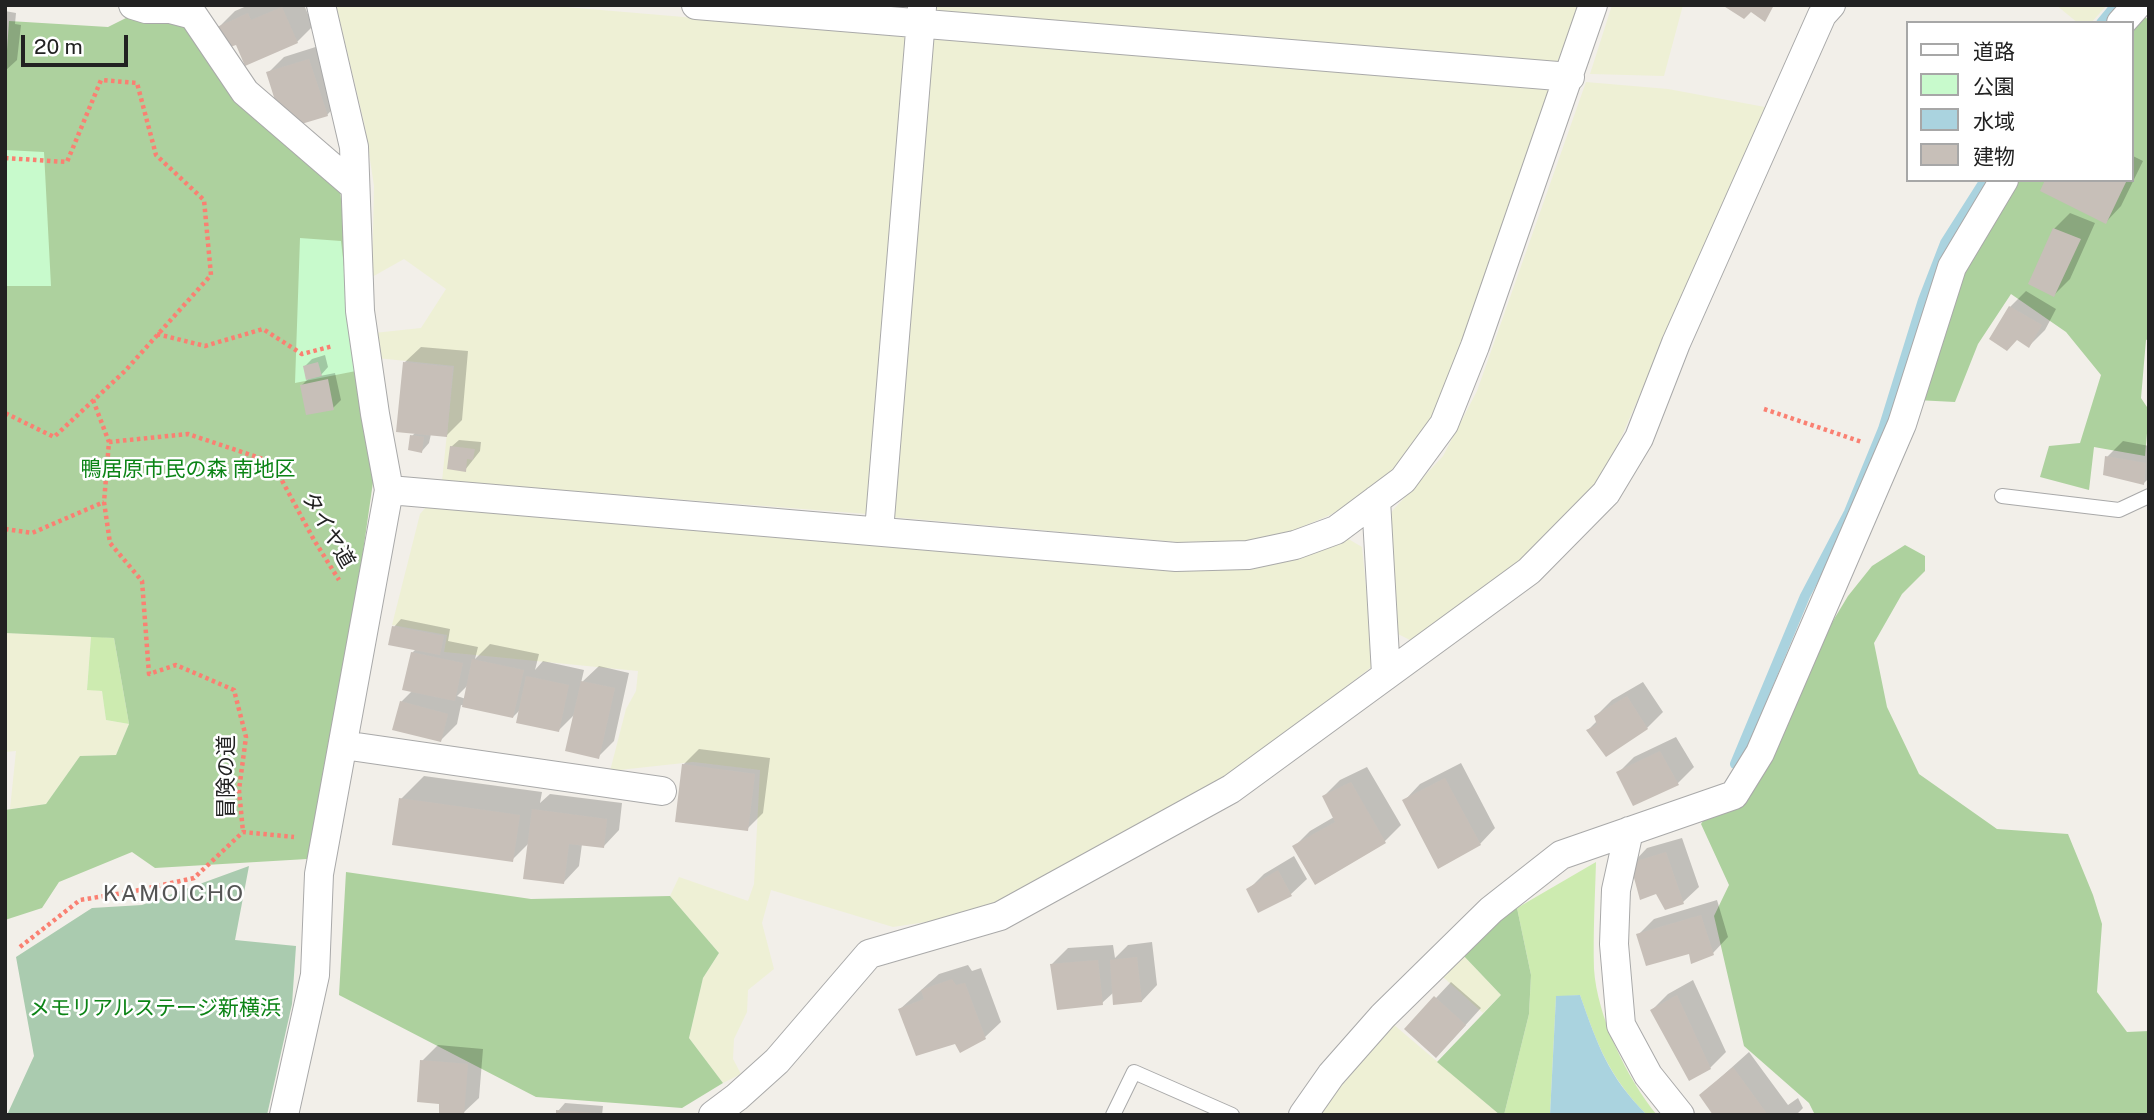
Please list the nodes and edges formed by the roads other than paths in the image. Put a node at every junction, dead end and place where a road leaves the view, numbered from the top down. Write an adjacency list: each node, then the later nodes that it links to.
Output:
1 (133, 5): 11 (street)
2 (321, 5): 11 (street)
3 (695, 5): 7 (street)
4 (1593, 5): 9 (street)
5 (1830, 5): 17 (street)
6 (2137, 5): 8 (street)
7 (921, 14): 9 (street); 16 (street)
8 (2123, 21)
9 (1570, 77): 15 (street)
10 (2003, 182): 20 (street)
11 (354, 186): 12 (street)
12 (389, 490): 16 (street); 18 (street)
13 (2002, 496): 14 (lane)
14 (2149, 496)
15 (1376, 500): 16 (street); 17 (street)
16 (879, 531)
17 (1386, 674): 22 (street)
18 (344, 745): 19 (street); 21 (street)
19 (662, 791)
20 (1629, 831): 25 (street); 26 (street)
21 (284, 1115)
22 (713, 1115)
23 (1113, 1115): 24 (lane)
24 (1232, 1115)
25 (1303, 1115)
26 (1680, 1115)

